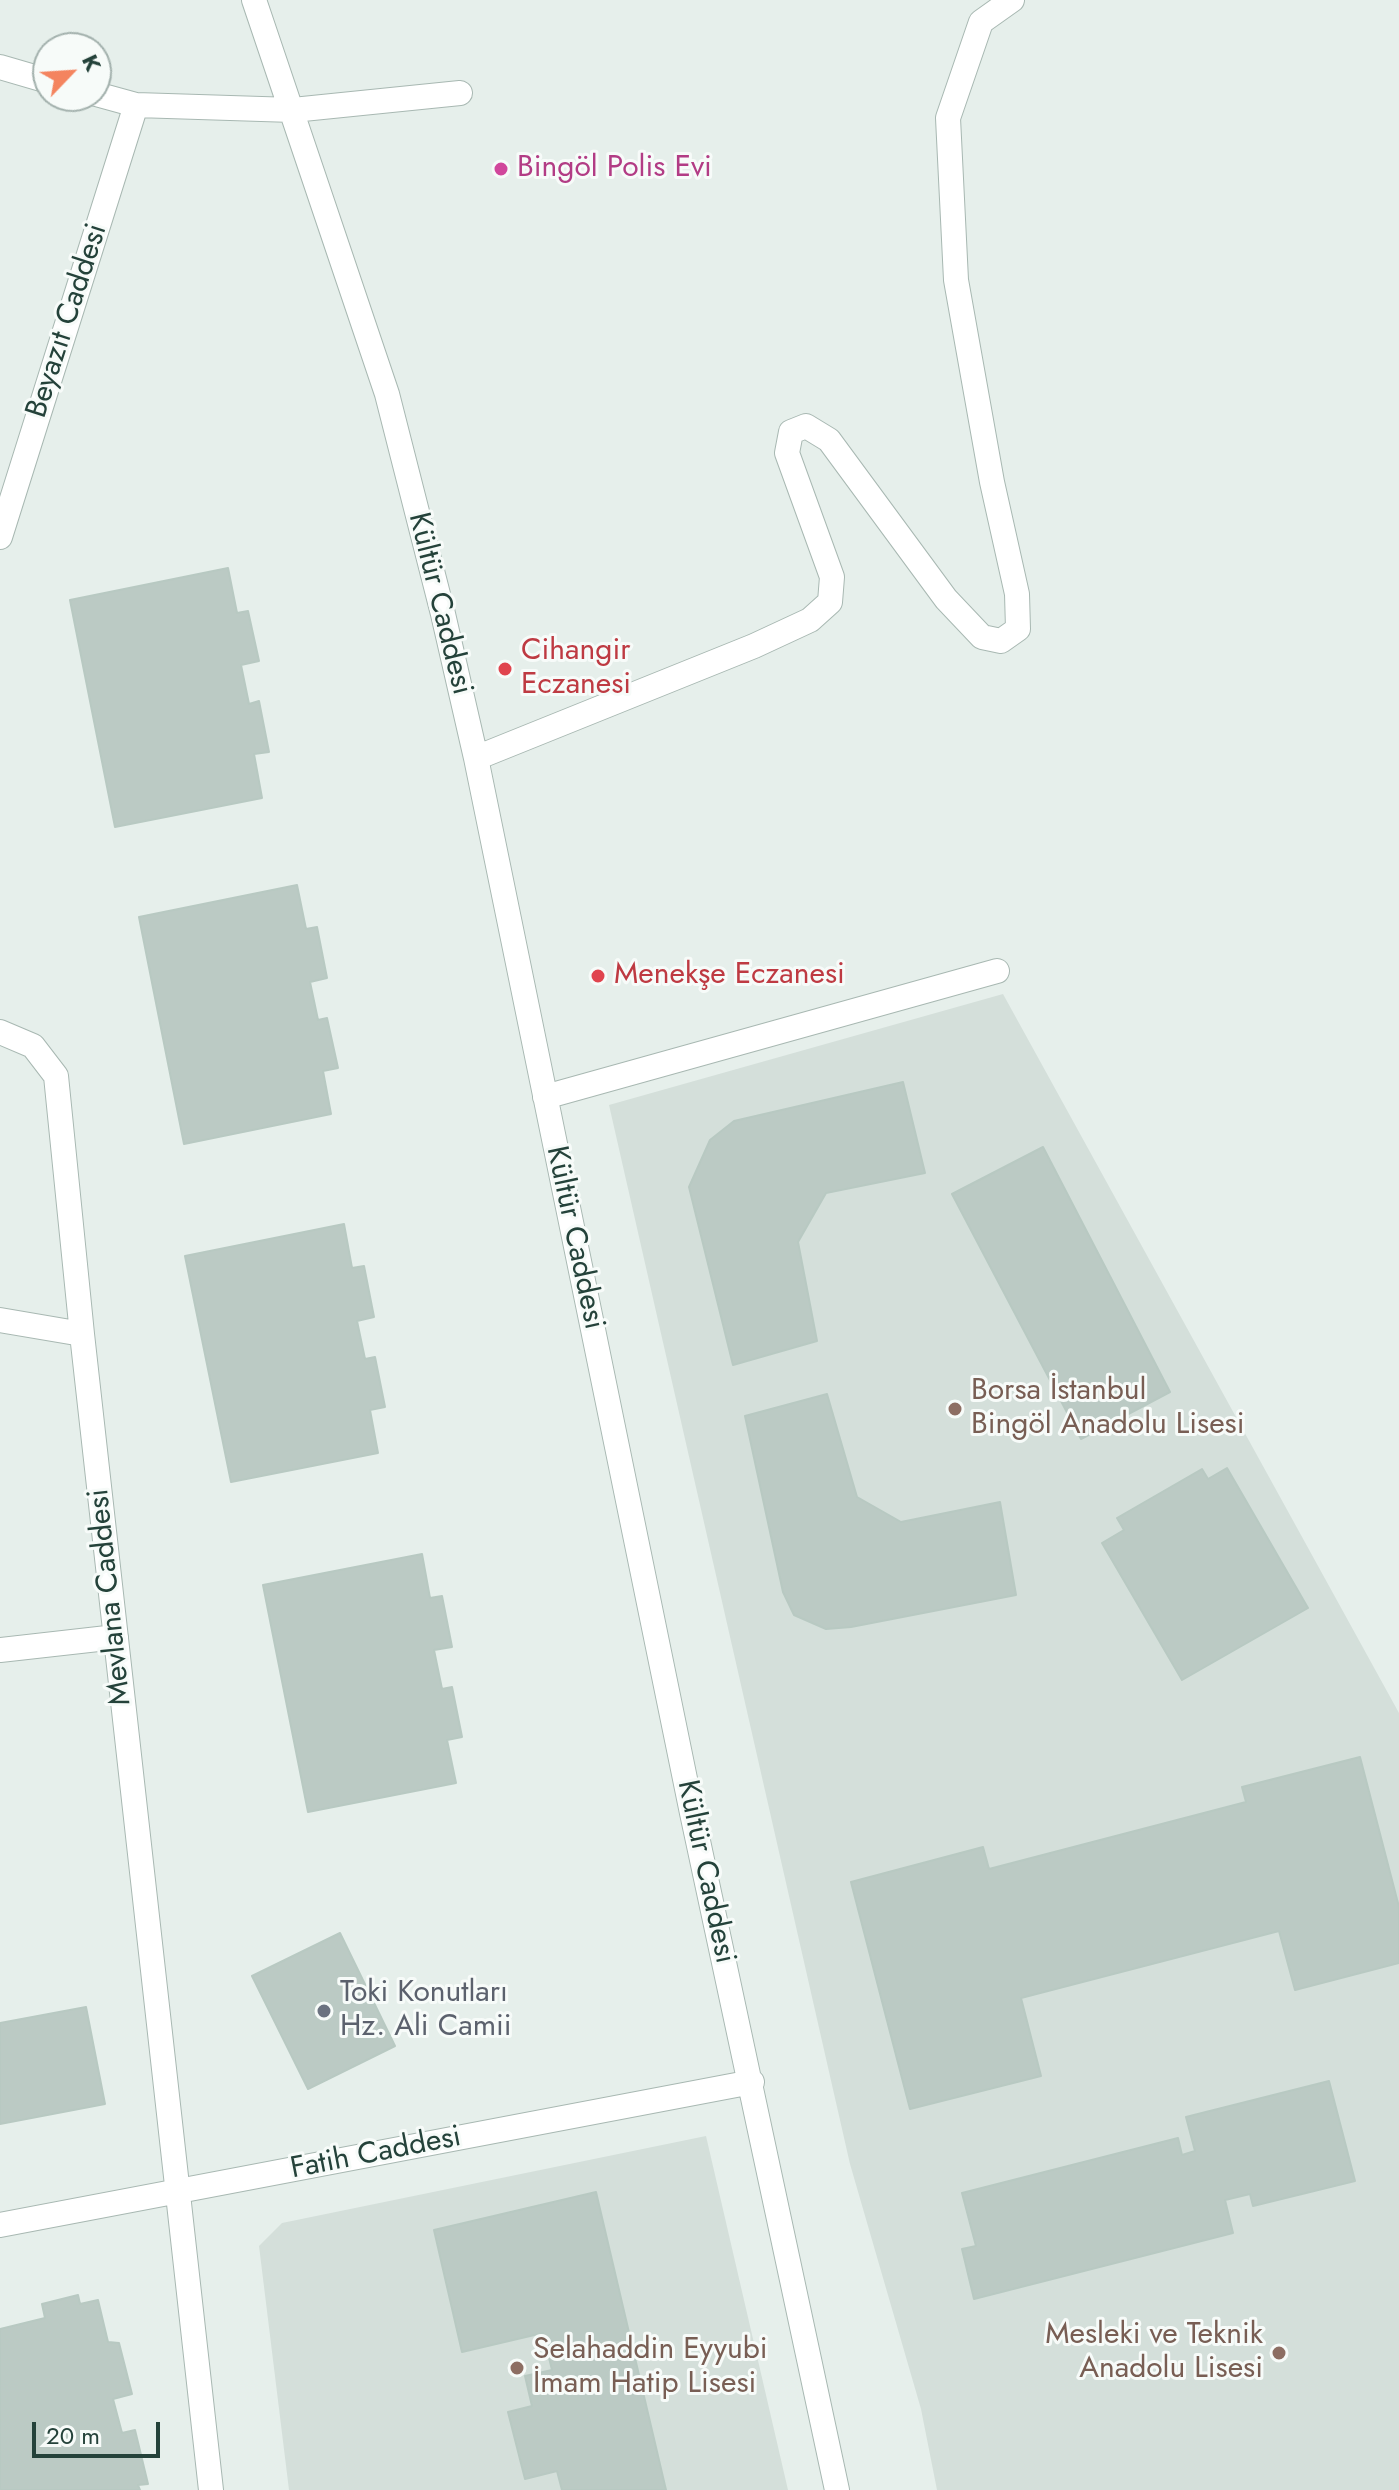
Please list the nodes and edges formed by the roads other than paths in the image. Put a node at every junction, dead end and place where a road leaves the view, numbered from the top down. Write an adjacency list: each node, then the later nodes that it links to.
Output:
1 (254, 0): 8 (street, Kültür Caddesi)
2 (1012, 0): 10 (street)
3 (0, 67): 4 (street)
4 (32, 76)
5 (460, 93): 8 (street)
6 (112, 98): 7 (street)
7 (136, 105): 8 (street); 9 (street, Beyazıt Caddesi)
8 (293, 110): 10 (street, Kültür Caddesi)
9 (0, 537)
10 (476, 758): 13 (street, Kültür Caddesi)
11 (997, 971): 13 (street)
12 (0, 1032): 15 (street, Mevlana Caddesi)
13 (545, 1097): 18 (street, Kültür Caddesi)
14 (0, 1320): 15 (street)
15 (82, 1334): 16 (street, Mevlana Caddesi)
16 (116, 1637): 17 (street); 19 (street, Mevlana Caddesi)
17 (0, 1650)
18 (752, 2082): 19 (street, Fatih Caddesi); 22 (street, Kültür Caddesi)
19 (178, 2191): 20 (street, Fatih Caddesi); 21 (street, Mevlana Caddesi)
20 (0, 2225)
21 (211, 2490)
22 (837, 2490)

